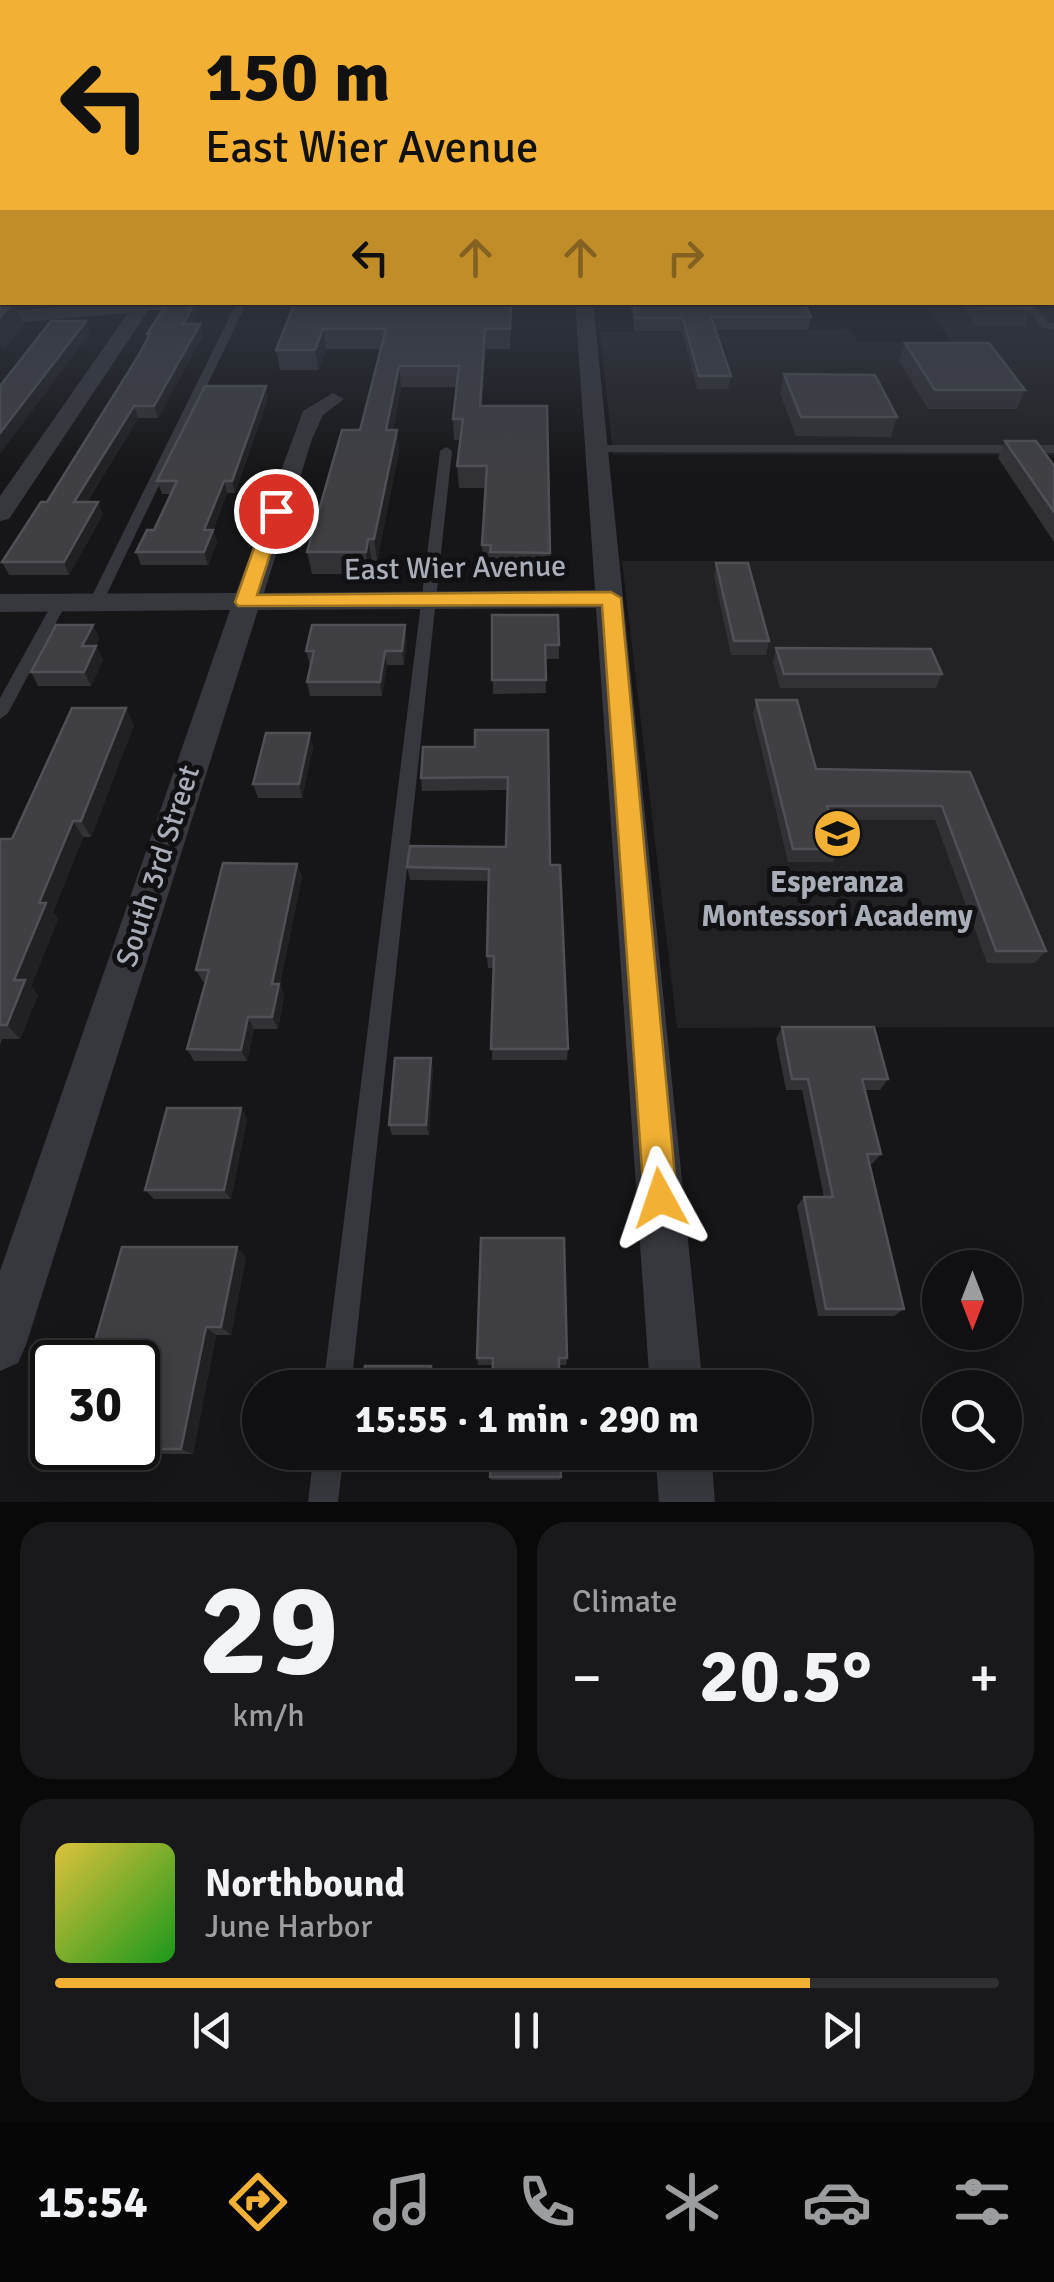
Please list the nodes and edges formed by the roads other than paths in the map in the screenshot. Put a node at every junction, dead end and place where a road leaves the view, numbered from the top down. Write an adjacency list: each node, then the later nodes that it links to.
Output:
1 (123, 334): 8 (street)
2 (226, 334): 12 (lane)
3 (587, 334): 5 (street)
4 (333, 399): 13 (street, South 3rd Street)
5 (598, 448): 6 (lane); 9 (street)
6 (1054, 449)
7 (446, 450): 10 (lane)
8 (0, 514)
9 (611, 598): 10 (street, East Wier Avenue); 18 (street)
10 (429, 600): 13 (street, East Wier Avenue); 17 (lane)
11 (60, 602): 12 (street, East Wier Avenue); 14 (street, East Wier Avenue); 15 (lane)
12 (96, 602): 13 (street, East Wier Avenue)
13 (245, 602): 16 (street, South 3rd Street)
14 (0, 603)
15 (0, 712)
16 (0, 1345)
17 (339, 1370)
18 (675, 1370)
19 (327, 1470): 21 (lane)
20 (684, 1470): 22 (street)
21 (323, 1502)
22 (687, 1502)

